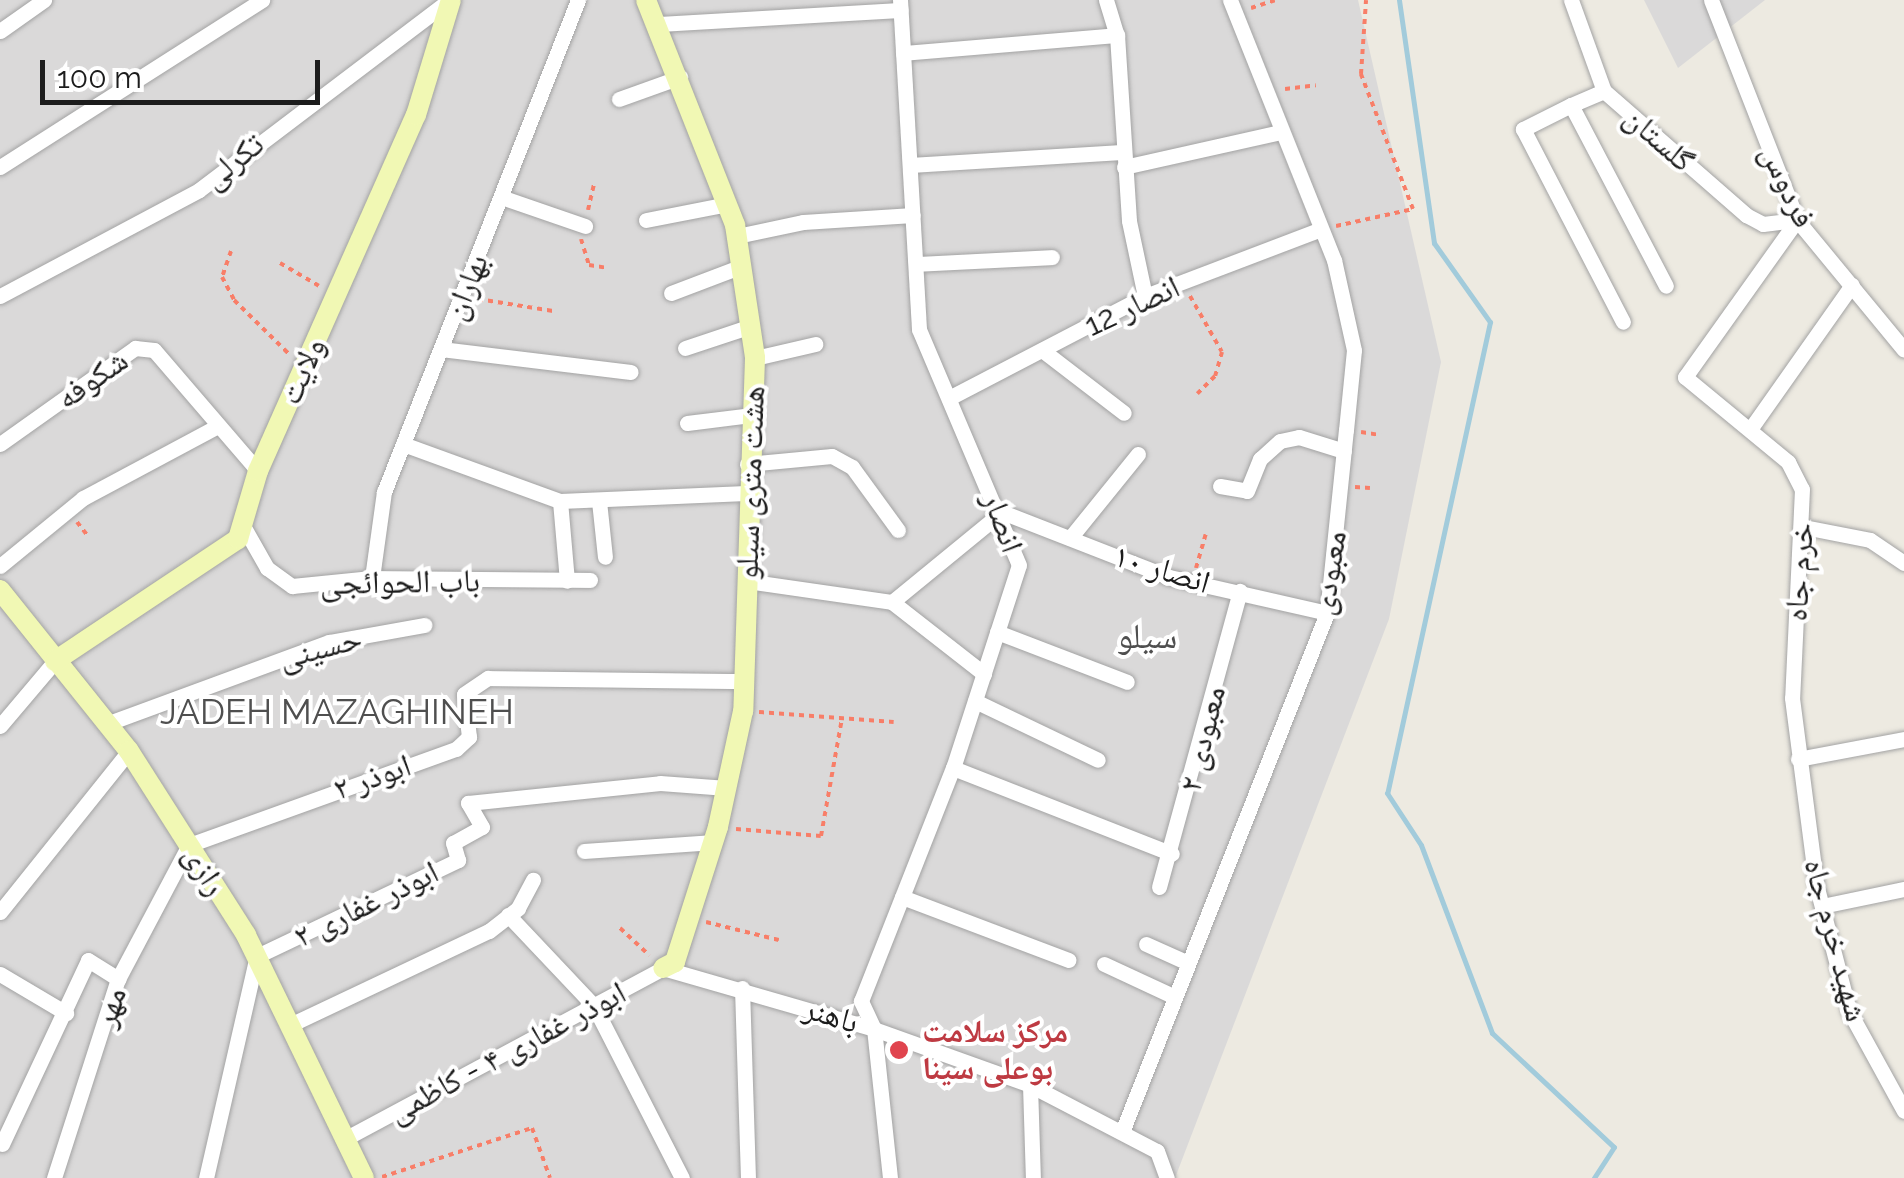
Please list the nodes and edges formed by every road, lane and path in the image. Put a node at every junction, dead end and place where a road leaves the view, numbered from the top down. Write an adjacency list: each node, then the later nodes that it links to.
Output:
1 (44, 0): 14 (street)
2 (262, 0): 26 (street)
3 (450, 0): 44 (street, تکرلی); 46 (street, ولایت)
4 (578, 0): 27 (street, بهاران)
5 (646, 0): 13 (street, هشت متری سیلو)
6 (1106, 0): 15 (street)
7 (1274, 0): 12 (path)
8 (1366, 0): 33 (path)
9 (1571, 0): 19 (street, گلستان)
10 (1711, 0): 31 (street, فردوس)
11 (900, 5): 13 (street); 16 (street, انصار)
12 (1233, 7): 20 (street, معبودی)
13 (658, 24): 17 (street, هشت متری سیلو)
14 (0, 31)
15 (1116, 35): 16 (street); 24 (street)
16 (903, 53): 25 (street, انصار)
17 (680, 77): 21 (street); 28 (street, هشت متری سیلو)
18 (1316, 85): 20 (path)
19 (1604, 91): 22 (street); 31 (street, گلستان)
20 (1266, 92): 23 (street, معبودی)
21 (619, 99)
22 (1571, 104): 43 (street); 50 (street)
23 (1280, 132): 24 (street); 33 (street, معبودی)
24 (1123, 160): 25 (street); 48 (street)
25 (910, 165): 29 (street, انصار)
26 (0, 167)
27 (501, 197): 32 (street); 47 (street, بهاران)
28 (728, 204): 30 (street); 34 (street, هشت متری سیلو)
29 (913, 215): 34 (street); 38 (street, انصار)
30 (646, 220)
31 (1797, 220): 42 (street, فردوس); 66 (street, خرم جاه)
32 (585, 226)
33 (1321, 230): 41 (street, انصار 12); 69 (street, معبودی)
34 (737, 236): 39 (street, هشت متری سیلو)
35 (230, 250): 58 (path)
36 (1052, 257): 38 (street)
37 (280, 263): 46 (path)
38 (916, 264): 61 (street, انصار)
39 (742, 266): 45 (street); 51 (street, هشت متری سیلو)
40 (0, 274): 44 (street)
41 (1181, 282): 48 (street, انصار 12); 60 (path)
42 (1852, 285): 56 (street, فردوس); 66 (street)
43 (1666, 286)
44 (5, 293)
45 (672, 294)
46 (336, 296): 58 (street, ولایت)
47 (462, 296): 49 (path); 54 (street, بهاران)
48 (1145, 296): 55 (street, انصار 12)
49 (552, 311)
50 (1623, 322)
51 (750, 326): 53 (street); 57 (street, هشت متری سیلو)
52 (815, 344): 57 (street)
53 (685, 348)
54 (441, 349): 59 (street); 68 (street, بهاران)
55 (1042, 350): 61 (street, انصار 12); 62 (street)
56 (1904, 350)
57 (755, 358): 63 (street, هشت متری سیلو)
58 (303, 368): 72 (street, ولایت)
59 (631, 372)
60 (1197, 394)
61 (949, 398): 77 (street, انصار)
62 (1124, 413)
63 (751, 415): 64 (street); 71 (street, هشت متری سیلو)
64 (687, 423)
65 (218, 426): 67 (street, شکوفه); 72 (street, شکوفه); 85 (street)
66 (1751, 428): 79 (street, خرم جاه)
67 (0, 444)
68 (403, 444): 75 (street); 86 (street, بهاران)
69 (1344, 450): 73 (street); 94 (street, معبودی)
70 (1138, 454): 82 (street)
71 (747, 464): 74 (street, هشت متری سیلو); 80 (street)
72 (258, 472): 78 (street, ولایت)
73 (1220, 486)
74 (746, 493): 76 (street); 89 (street, هشت متری سیلو)
75 (560, 500): 76 (street); 87 (street)
76 (599, 501): 83 (street)
77 (1002, 512): 82 (street, انصار ۱۰); 93 (street); 96 (street, انصار)
78 (242, 524): 86 (street, باب الحوائجی); 97 (street, ولایت)
79 (1804, 526): 84 (street); 109 (street, خرم جاه)
80 (898, 530)
81 (1206, 534): 90 (path)
82 (1070, 538): 90 (street, انصار ۱۰)
83 (605, 558)
84 (1904, 563)
85 (0, 566)
86 (372, 578): 87 (street, باب الحوائجی)
87 (568, 580): 88 (street, باب الحوائجی)
88 (590, 580)
89 (746, 582): 93 (street); 99 (street, هشت متری سیلو)
90 (1192, 582): 92 (street, انصار ۱۰)
91 (0, 590): 97 (street, رازی)
92 (1240, 591): 94 (street, انصار ۱۰); 116 (street, معبودی ۲)
93 (892, 602): 98 (street)
94 (1327, 613): 130 (street, معبودی)
95 (424, 625): 105 (street, حسینی)
96 (998, 632): 98 (street, انصار); 100 (street)
97 (56, 661): 105 (street, رازی); 106 (street)
98 (984, 674): 101 (street, انصار)
99 (744, 681): 102 (street, هشت متری سیلو); 114 (street, ابوذر ۲)
100 (1127, 682)
101 (975, 701): 110 (street); 111 (street, انصار)
102 (743, 711): 103 (path); 112 (street, هشت متری سیلو)
103 (842, 718): 104 (path); 113 (path)
104 (894, 722)
105 (106, 724): 108 (street, رازی)
106 (0, 726)
107 (1904, 739): 109 (street)
108 (128, 752): 114 (street, رازی); 122 (street)
109 (1798, 758): 121 (street, شهید خرم جاه)
110 (1098, 760)
111 (953, 768): 116 (street); 120 (street, انصار)
112 (726, 788): 113 (street, هشت متری سیلو); 128 (street, ابوذر غفاری ۲)
113 (716, 834): 115 (street); 124 (street, هشت متری سیلو)
114 (189, 845): 128 (street, رازی); 134 (street, مهر)
115 (584, 851)
116 (1172, 854): 118 (street, معبودی ۲)
117 (533, 880): 123 (street)
118 (1160, 886)
119 (1904, 889): 121 (street)
120 (902, 897): 129 (street); 140 (street, انصار)
121 (1822, 906): 142 (street, شهید خرم جاه)
122 (0, 912)
123 (508, 916): 137 (street); 139 (street)
124 (689, 918): 126 (path); 132 (street, هشت متری سیلو)
125 (620, 928): 132 (path)
126 (779, 940)
127 (1146, 944): 130 (street)
128 (257, 956): 139 (street, رازی); 147 (street)
129 (1070, 960)
130 (1188, 963): 136 (street, معبودی)
131 (1104, 964): 136 (street)
132 (663, 968): 135 (street, باهنر); 137 (street, ابوذر غفاری ۴ - کاظمی)
133 (0, 974): 138 (street)
134 (118, 979): 138 (street); 146 (street, مهر)
135 (742, 988): 140 (street, باهنر); 152 (street)
136 (1175, 997): 143 (street, معبودی)
137 (594, 1006): 144 (street, ابوذر غفاری ۴ - کاظمی); 151 (street)
138 (66, 1014): 145 (street)
139 (292, 1024): 144 (street, رازی)
140 (874, 1029): 141 (street, باهنر); 153 (street, انصار)
141 (1030, 1085): 143 (street, باهنر); 154 (street)
142 (1904, 1111)
143 (1122, 1132): 155 (street, باهنر)
144 (350, 1136): 148 (street, رازی)
145 (2, 1144)
146 (54, 1178)
147 (206, 1178)
148 (364, 1178)
149 (380, 1178): 150 (path)
150 (550, 1178)
151 (682, 1178)
152 (748, 1178)
153 (890, 1178)
154 (1033, 1178)
155 (1166, 1178)

